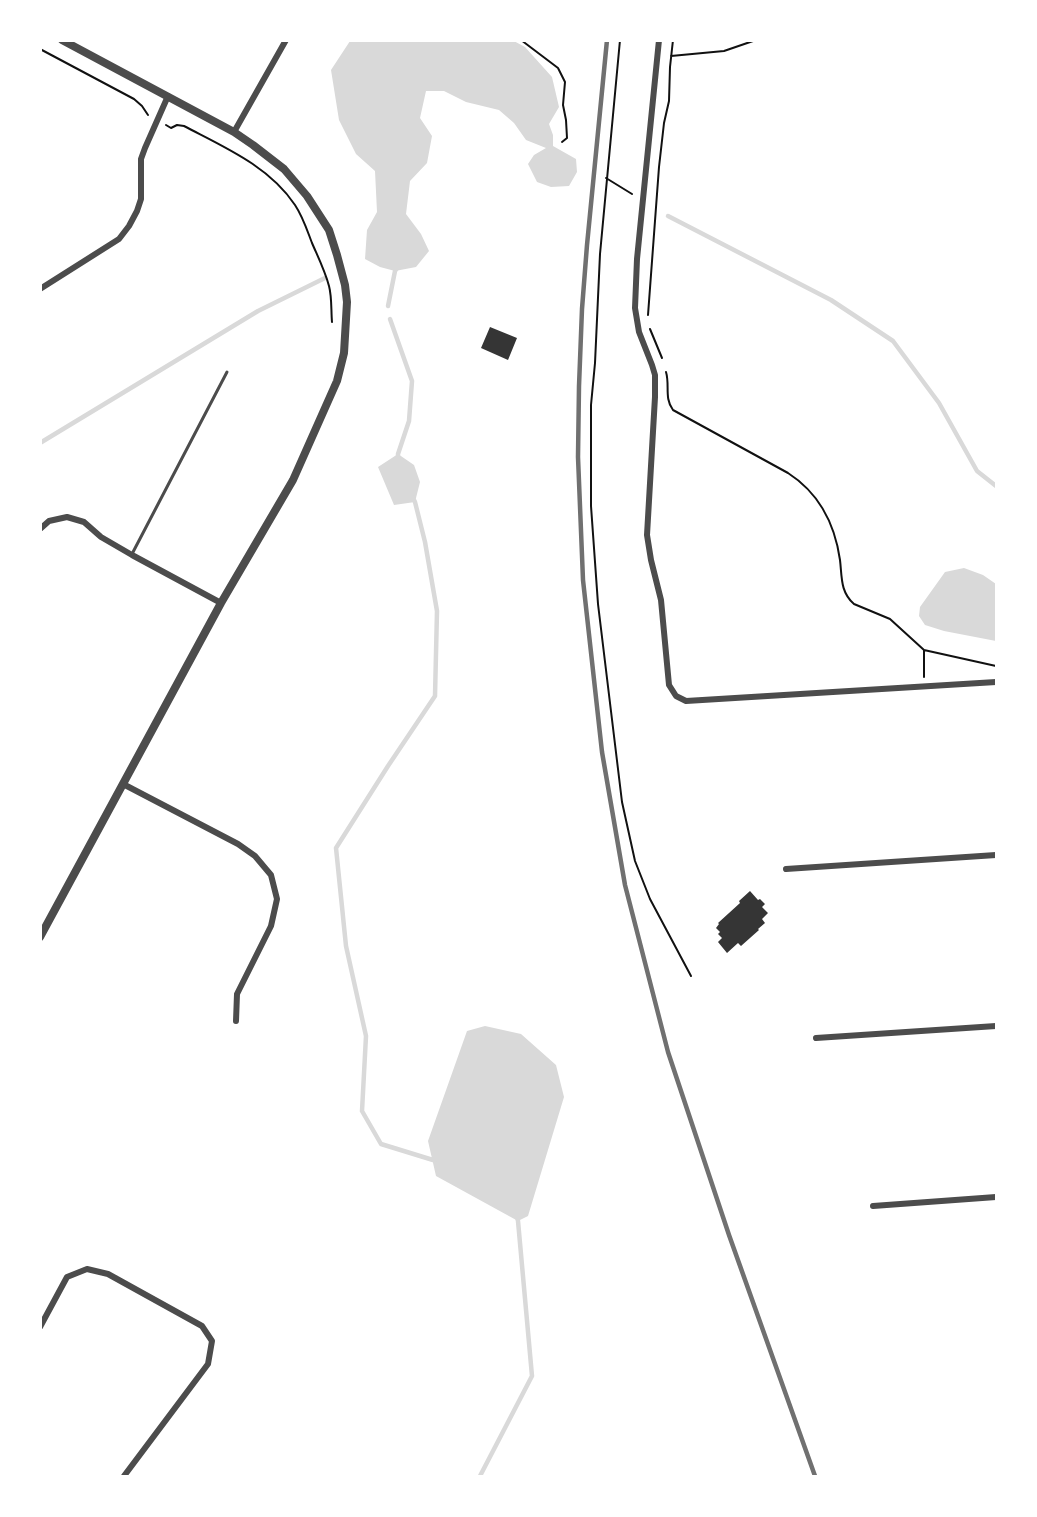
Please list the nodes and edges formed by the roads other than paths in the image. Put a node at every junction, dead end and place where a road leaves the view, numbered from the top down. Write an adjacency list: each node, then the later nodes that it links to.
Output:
1 (62, 40): 4 (street)
2 (286, 40): 5 (street)
3 (659, 40): 11 (street)
4 (168, 96): 5 (street); 6 (street)
5 (234, 132): 10 (street)
6 (40, 289)
7 (226, 372): 9 (lane)
8 (40, 529): 9 (street)
9 (132, 555): 10 (street)
10 (221, 603): 12 (street)
11 (996, 682)
12 (123, 784): 15 (street); 16 (street)
13 (996, 855): 14 (street)
14 (786, 868)
15 (40, 937)
16 (236, 1021)
17 (996, 1026): 18 (street)
18 (816, 1038)
19 (996, 1197): 20 (street)
20 (873, 1206)
21 (40, 1327): 22 (street)
22 (124, 1476)

